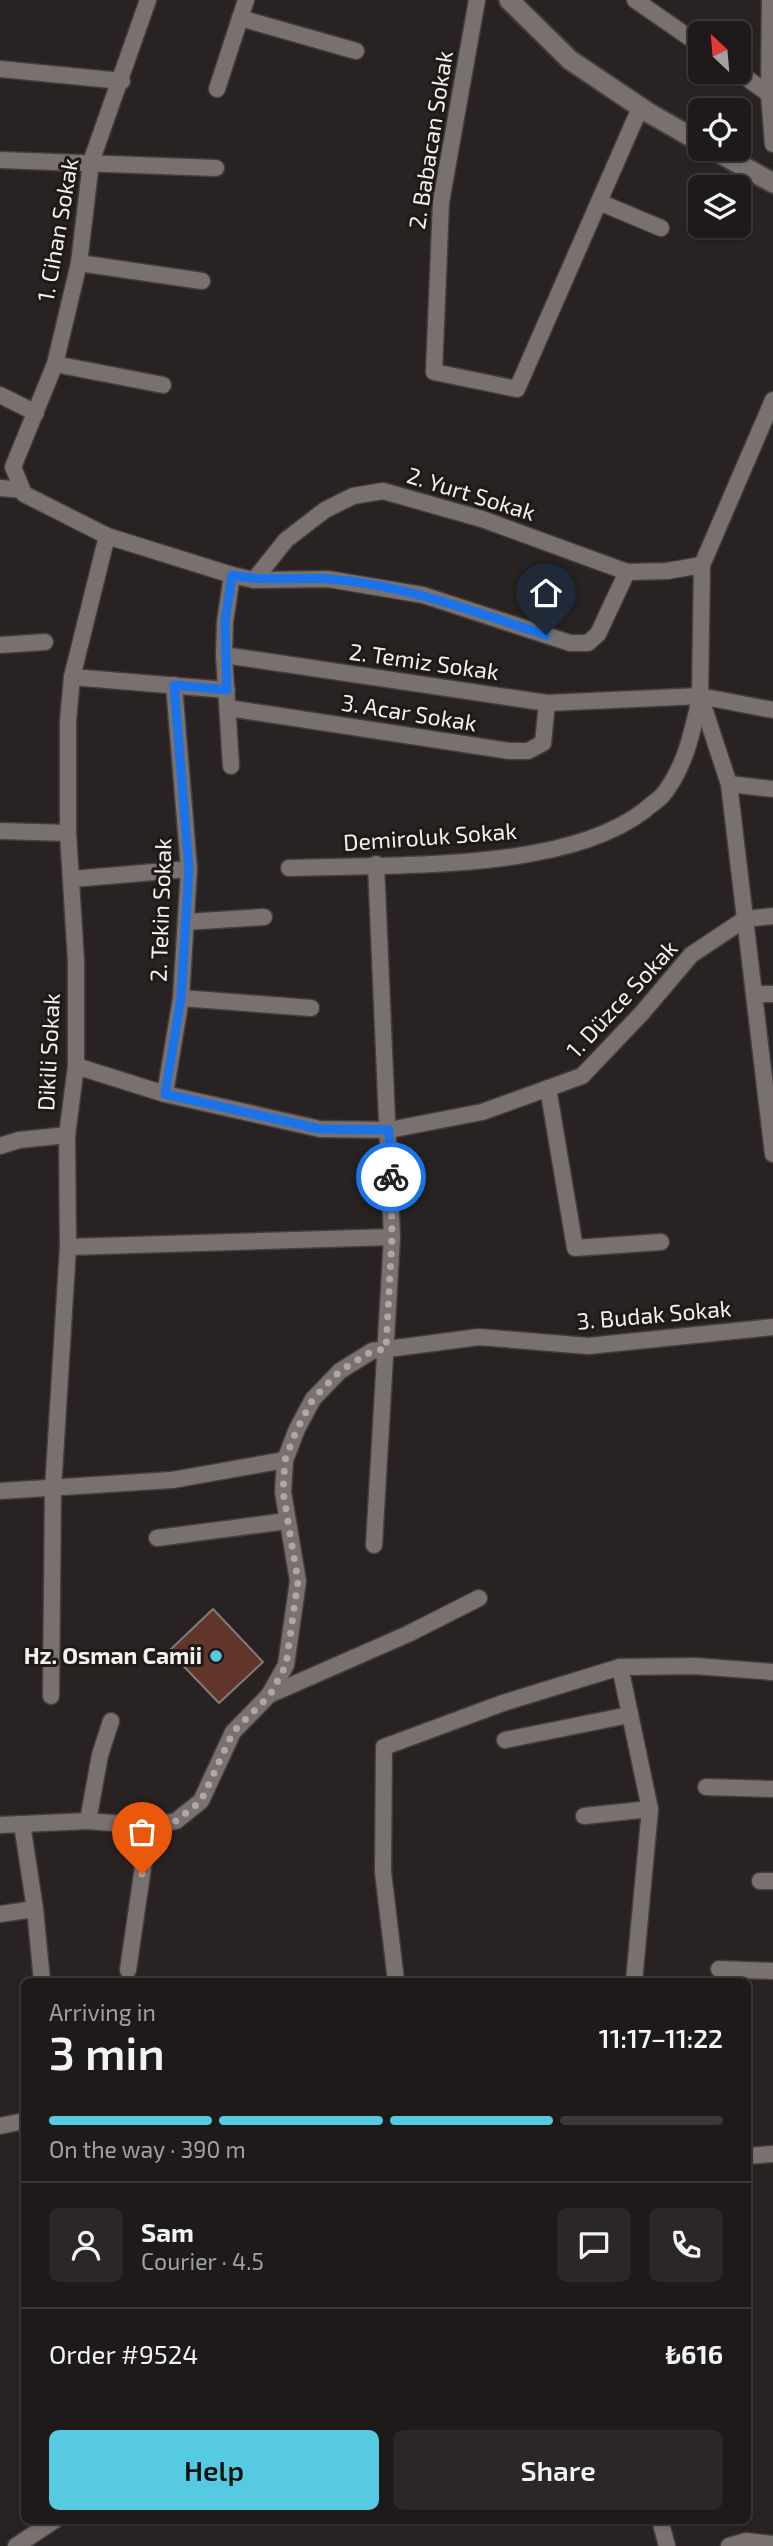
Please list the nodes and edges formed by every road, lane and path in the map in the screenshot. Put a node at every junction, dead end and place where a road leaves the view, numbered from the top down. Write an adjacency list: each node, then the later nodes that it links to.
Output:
1 (148, 0): 11 (street, 1. Cihan Sokak)
2 (246, 0): 7 (street)
3 (477, 0): 23 (street, 2. Babacan Sokak)
4 (635, 0): 8 (street)
5 (770, 0): 14 (street)
6 (519, 4): 15 (street)
7 (240, 18): 9 (street); 13 (street)
8 (688, 37)
9 (356, 51)
10 (0, 69): 11 (street)
11 (122, 81): 20 (street, 1. Cihan Sokak)
12 (751, 81): 14 (street)
13 (217, 89)
14 (769, 94): 17 (street)
15 (640, 108): 16 (street); 23 (street)
16 (688, 135)
17 (773, 144)
18 (0, 160): 20 (street)
19 (734, 161): 22 (street)
20 (91, 162): 21 (street); 25 (street, 1. Cihan Sokak)
21 (216, 168)
22 (773, 183)
23 (599, 202): 24 (street)
24 (661, 228)
25 (79, 263): 26 (street); 27 (street, 1. Cihan Sokak)
26 (202, 281)
27 (55, 364): 28 (street); 31 (street, 1. Cihan Sokak)
28 (163, 385)
29 (0, 395): 31 (street)
30 (773, 400): 35 (street)
31 (36, 413): 33 (street, 1. Cihan Sokak)
32 (0, 488): 33 (street)
33 (22, 491): 34 (street)
34 (107, 536): 37 (street); 42 (street, Dikili Sokak)
35 (702, 565): 36 (street, 2. Yurt Sokak); 45 (street)
36 (627, 572): 38 (street, 2. Yurt Sokak); 38 (street)
37 (232, 575): 38 (street); 41 (street)
38 (254, 580)
39 (45, 642): 40 (street)
40 (0, 645)
41 (225, 655): 44 (street); 46 (street, 2. Temiz Sokak)
42 (72, 677): 43 (street); 53 (street, Dikili Sokak)
43 (174, 685): 44 (street); 56 (street, 2. Tekin Sokak)
44 (227, 690): 47 (street)
45 (701, 696): 46 (street, 2. Temiz Sokak); 48 (street, 2. Temiz Sokak); 50 (street); 54 (street, Demiroluk Sokak)
46 (547, 703): 47 (street, 3. Acar Sokak)
47 (228, 708): 49 (street)
48 (773, 710)
49 (231, 766)
50 (729, 783): 51 (street); 60 (street)
51 (773, 789)
52 (0, 831): 53 (street)
53 (68, 834): 57 (street, Dikili Sokak)
54 (376, 864): 55 (street, Demiroluk Sokak); 70 (street)
55 (289, 867)
56 (189, 869): 57 (street); 61 (street, 2. Tekin Sokak)
57 (72, 879): 66 (street, Dikili Sokak)
58 (773, 916): 60 (street)
59 (264, 917): 61 (street)
60 (745, 919): 62 (street); 68 (street, 1. Düzce Sokak)
61 (186, 922): 64 (street, 2. Tekin Sokak)
62 (754, 994): 63 (street); 67 (street)
63 (773, 994)
64 (181, 998): 65 (street); 69 (street, 2. Tekin Sokak)
65 (311, 1008)
66 (76, 1066): 69 (street, 1. Düzce Sokak); 71 (street, Dikili Sokak)
67 (769, 1086): 73 (street)
68 (548, 1088): 70 (street, 1. Düzce Sokak); 75 (street)
69 (165, 1094): 70 (street, 1. Düzce Sokak)
70 (389, 1130): 74 (street)
71 (67, 1135): 72 (street); 76 (street, Dikili Sokak)
72 (0, 1146)
73 (773, 1154)
74 (392, 1237): 76 (street); 78 (street)
75 (661, 1242)
76 (68, 1247): 80 (street, Dikili Sokak)
77 (773, 1327): 78 (street, 3. Budak Sokak)
78 (379, 1350): 79 (street); 84 (street)
79 (285, 1460): 80 (street); 82 (street)
80 (53, 1489): 81 (street); 89 (street, Dikili Sokak)
81 (0, 1491)
82 (287, 1521): 83 (street); 88 (street)
83 (156, 1538)
84 (374, 1545)
85 (479, 1598): 88 (street)
86 (620, 1667): 87 (street); 90 (street); 107 (street)
87 (773, 1672)
88 (270, 1695): 100 (street)
89 (51, 1696)
90 (629, 1715): 92 (street); 95 (street)
91 (111, 1721): 97 (street)
92 (505, 1740)
93 (706, 1787): 94 (street)
94 (773, 1789)
95 (650, 1809): 96 (street); 108 (street)
96 (584, 1816)
97 (88, 1821): 98 (street); 100 (street)
98 (22, 1824): 99 (street); 101 (street)
99 (0, 1825)
100 (149, 1826): 104 (street)
101 (35, 1909): 102 (street); 106 (street)
102 (0, 1914)
103 (719, 1969): 105 (street)
104 (128, 1970)
105 (773, 1971)
106 (43, 1978)
107 (396, 1978)
108 (634, 1978)
109 (21, 2122): 110 (street)
110 (0, 2126)
111 (773, 2154): 112 (street)
112 (751, 2155)
113 (49, 2524): 116 (street)
114 (661, 2524): 117 (street)
115 (773, 2544): 118 (street)
116 (16, 2546)
117 (667, 2546)
118 (729, 2546)

